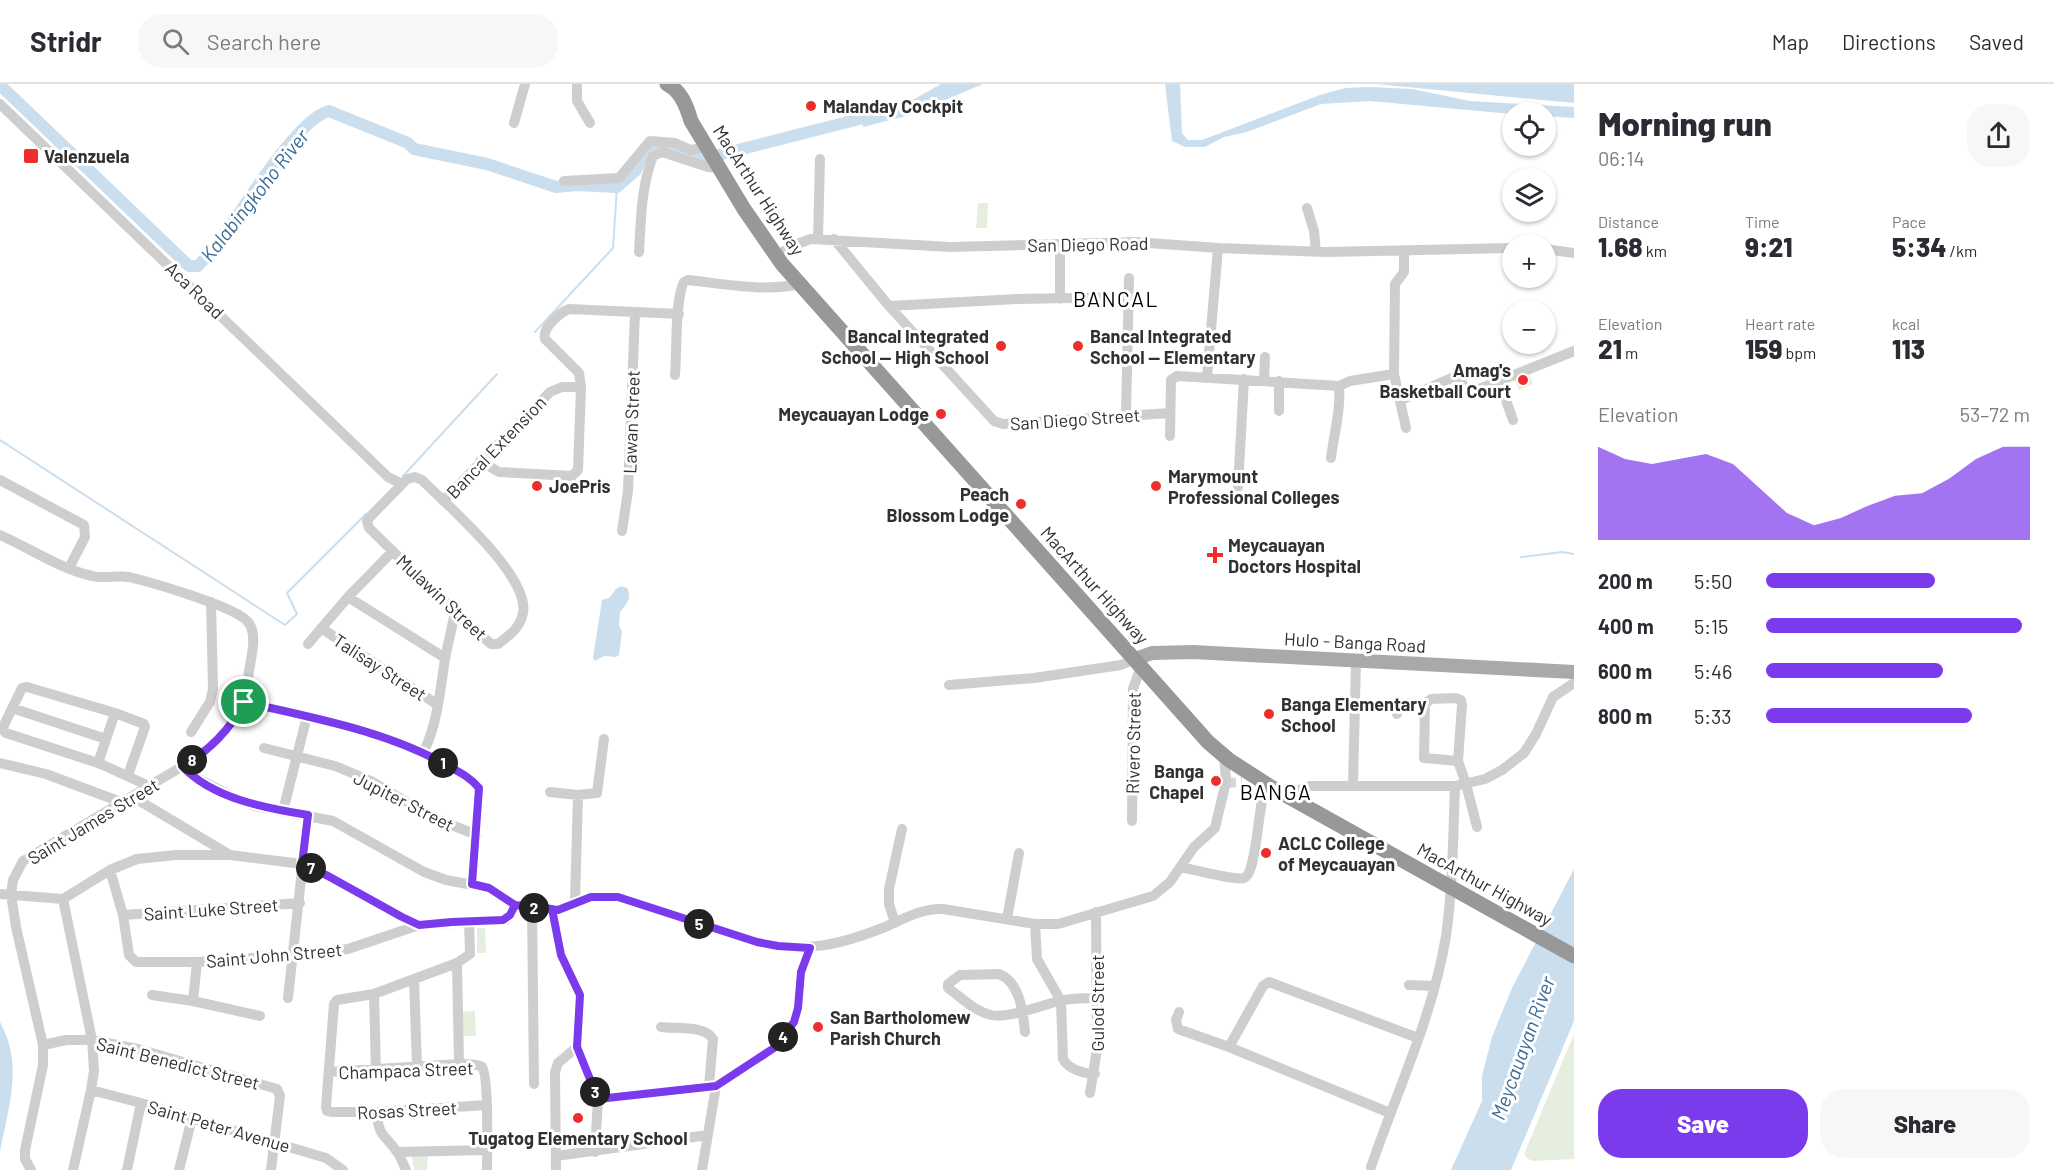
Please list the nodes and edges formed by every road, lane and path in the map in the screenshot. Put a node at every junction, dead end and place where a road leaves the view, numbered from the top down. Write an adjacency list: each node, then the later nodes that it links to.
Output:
1 (525, 84): 5 (street)
2 (577, 84): 6 (street)
3 (666, 84): 7 (highway, MacArthur Highway)
4 (0, 104): 50 (street, Aca Road)
5 (514, 123)
6 (590, 123)
7 (714, 157): 9 (street); 18 (street); 21 (highway, MacArthur Highway)
8 (820, 159): 11 (street)
9 (564, 181)
10 (1307, 208): 19 (street)
11 (818, 239): 12 (street, San Diego Road); 21 (street, San Diego Road)
12 (834, 239): 13 (street, San Diego Road); 26 (street, San Diego Street)
13 (1060, 244): 14 (street, San Diego Road); 25 (street)
14 (1218, 248): 19 (street, San Diego Road); 33 (street)
15 (1502, 248): 16 (street, San Diego Road)
16 (1404, 251): 19 (street, San Diego Road); 31 (street)
17 (1556, 251): 20 (street)
18 (639, 252)
19 (1316, 252)
20 (1574, 253)
21 (777, 256): 23 (highway, MacArthur Highway)
22 (1129, 278): 24 (street)
23 (800, 285): 28 (street); 64 (highway, MacArthur Highway)
24 (1129, 297): 25 (street); 43 (street)
25 (1060, 299): 26 (street)
26 (889, 306): 43 (street, San Diego Street)
27 (635, 313): 28 (street); 39 (street); 53 (street, Lawan Street)
28 (679, 314): 32 (street)
29 (1574, 351): 37 (street)
30 (1265, 357): 35 (street)
31 (1395, 374): 38 (street); 40 (street)
32 (675, 375)
33 (1207, 377): 34 (street); 42 (street)
34 (1244, 379): 35 (street); 51 (street)
35 (1264, 380): 36 (street)
36 (1279, 381): 38 (street); 41 (street)
37 (1499, 381): 40 (street); 44 (street)
38 (1339, 386): 47 (street)
39 (580, 387): 48 (street, Bancal Extension); 48 (street)
40 (1401, 400): 45 (street)
41 (1279, 411)
42 (1170, 413): 43 (street, San Diego Street); 46 (street)
43 (1126, 415)
44 (1512, 420)
45 (1406, 428)
46 (1170, 436)
47 (1331, 458)
48 (480, 461): 52 (street, Bancal Extension)
49 (0, 480): 56 (street)
50 (402, 484): 52 (street, Bancal Extension); 55 (street)
51 (1238, 487)
52 (443, 501): 59 (street, Mulawin Street)
53 (622, 531)
54 (0, 535): 56 (street)
55 (393, 551): 57 (street); 59 (street, Mulawin Street)
56 (69, 568): 58 (street)
57 (348, 597): 60 (street); 62 (street)
58 (211, 602): 68 (street); 75 (street)
59 (455, 612): 62 (street)
60 (321, 628): 61 (street); 70 (street, Talisay Street)
61 (308, 645)
62 (445, 658): 70 (street)
63 (1356, 660): 64 (main road, Hulo - Banga Road); 65 (main road, Hulo - Banga Road); 89 (street)
64 (1138, 662): 67 (street); 81 (highway, MacArthur Highway); 98 (street, Rivero Street)
65 (1574, 672)
66 (1574, 682): 88 (street)
67 (949, 685)
68 (244, 702): 74 (street); 85 (street, Saint James Street)
69 (1425, 704): 73 (street); 82 (street); 82 (street)
70 (438, 705): 79 (street)
71 (12, 708): 72 (street); 76 (street); 84 (street)
72 (115, 713): 76 (street); 86 (street)
73 (1397, 714)
74 (307, 716): 79 (street); 80 (street)
75 (191, 732)
76 (106, 739): 84 (street)
77 (604, 739): 92 (street)
78 (264, 748): 80 (street, Jupiter Street)
79 (424, 751): 101 (street)
80 (298, 756): 96 (street); 101 (street, Jupiter Street)
81 (1224, 756): 87 (highway, MacArthur Highway); 105 (street)
82 (1458, 762): 88 (street)
83 (0, 764): 95 (street)
84 (98, 764): 86 (street)
85 (182, 766): 90 (street, Saint James Street); 96 (street)
86 (128, 775): 90 (street)
87 (1267, 784): 94 (highway, MacArthur Highway); 105 (street)
88 (1461, 785): 89 (street); 99 (street); 108 (street)
89 (1353, 786): 94 (street)
90 (151, 787): 93 (street, Saint James Street)
91 (550, 792): 92 (street)
92 (578, 795): 111 (street)
93 (132, 797): 95 (street, Saint James Street); 103 (street)
94 (1293, 800): 108 (highway, MacArthur Highway)
95 (121, 802): 109 (street, Saint James Street)
96 (283, 811): 97 (street)
97 (308, 815): 104 (street); 107 (street)
98 (1132, 821)
99 (1477, 827)
100 (902, 830): 120 (street)
101 (477, 836): 107 (street)
102 (1019, 854): 118 (street)
103 (230, 855): 104 (street); 106 (street)
104 (302, 864): 112 (street); 122 (street)
105 (1180, 867): 116 (street)
106 (110, 870): 110 (street); 117 (street)
107 (472, 884): 113 (street)
108 (1451, 888): 125 (highway, MacArthur Highway); 130 (street)
109 (5, 894): 110 (street); 144 (street, Saint James Street)
110 (63, 899): 143 (street)
111 (575, 902): 115 (street); 123 (street)
112 (300, 903): 117 (street, Saint Luke Street); 124 (street)
113 (515, 905): 114 (street); 119 (street, Saint John Street)
114 (532, 908): 115 (street); 152 (street)
115 (552, 909): 145 (street)
116 (1096, 912): 121 (street); 134 (street, Gulod Street)
117 (123, 915): 126 (street, Saint John Street)
118 (1006, 919): 120 (street); 121 (street)
119 (470, 921): 122 (street, Saint John Street); 127 (street)
120 (895, 923): 123 (street)
121 (1035, 924): 136 (street)
122 (419, 925): 124 (street, Saint John Street)
123 (810, 948): 153 (street)
124 (294, 955): 126 (street, Saint John Street); 133 (street)
125 (1574, 956)
126 (197, 962): 135 (street)
127 (457, 963): 128 (street); 147 (street)
128 (414, 979): 131 (street); 148 (street)
129 (1409, 985): 130 (street)
130 (1435, 986): 142 (street)
131 (374, 994): 149 (street); 150 (street)
132 (152, 996): 135 (street)
133 (288, 998)
134 (1096, 998): 136 (street); 151 (street, Gulod Street)
135 (193, 1001): 139 (street)
136 (1061, 1001): 137 (street); 151 (street)
137 (1023, 1011): 137 (street); 141 (street)
138 (1179, 1012): 146 (street)
139 (260, 1016)
140 (661, 1028): 153 (street)
141 (1025, 1032)
142 (1418, 1038): 146 (street); 160 (street)
143 (92, 1040): 144 (street, Saint Benedict Street); 154 (street); 163 (street, Saint Benedict Street)
144 (43, 1045): 170 (street, Saint James Street)
145 (577, 1047): 156 (street); 167 (street)
146 (1228, 1047): 160 (street)
147 (459, 1064): 148 (street, Champaca Street); 158 (street, Champaca Street)
148 (417, 1067): 149 (street, Champaca Street)
149 (376, 1071): 150 (street, Champaca Street)
150 (329, 1072): 159 (street, Rosas Street)
151 (1095, 1074): 155 (street, Gulod Street)
152 (534, 1084)
153 (713, 1086): 156 (street); 162 (street)
154 (91, 1090): 157 (street, Saint Peter Avenue); 171 (street)
155 (1090, 1093)
156 (598, 1099): 166 (street)
157 (141, 1103): 161 (street, Saint Peter Avenue); 172 (street)
158 (486, 1105): 159 (street, Rosas Street); 164 (street)
159 (377, 1112): 165 (street)
160 (1390, 1113): 169 (street)
161 (192, 1118): 163 (street, Saint Peter Avenue); 173 (street)
162 (708, 1135): 166 (street); 180 (street)
163 (273, 1142): 168 (street, Saint Peter Avenue); 174 (street)
164 (487, 1150): 165 (street); 178 (street)
165 (397, 1152): 177 (street)
166 (595, 1152): 167 (street)
167 (556, 1156): 179 (street)
168 (326, 1158): 175 (street); 176 (street, Saint Peter Avenue)
169 (1371, 1167)
170 (31, 1170)
171 (73, 1170)
172 (127, 1170)
173 (179, 1170)
174 (271, 1170)
175 (325, 1170)
176 (343, 1170)
177 (406, 1170)
178 (487, 1170)
179 (556, 1170)
180 (702, 1170)

